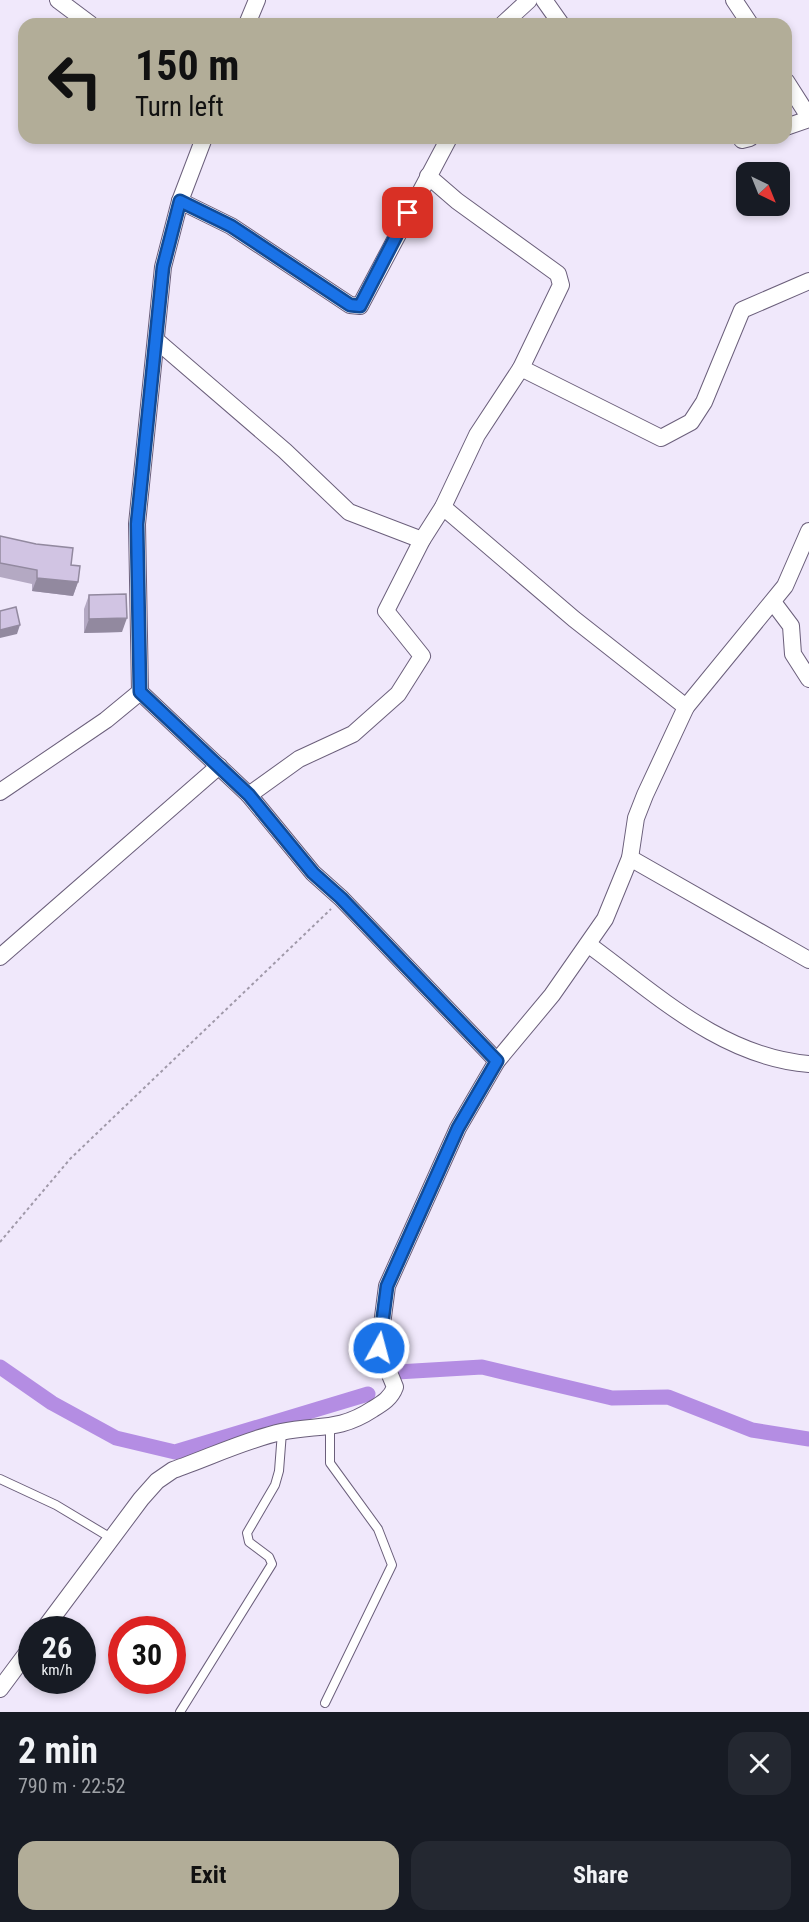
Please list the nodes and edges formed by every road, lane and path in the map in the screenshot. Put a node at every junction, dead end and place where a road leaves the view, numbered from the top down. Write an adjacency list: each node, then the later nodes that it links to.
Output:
1 (257, 0): 7 (street)
2 (530, 0): 8 (street)
3 (544, 0): 9 (street)
4 (734, 0): 10 (street)
5 (63, 2): 6 (street)
6 (83, 18)
7 (250, 18)
8 (509, 18)
9 (557, 18)
10 (746, 18)
11 (792, 91): 12 (street)
12 (809, 118): 13 (street)
13 (792, 125)
14 (202, 144): 17 (street)
15 (446, 144): 16 (street)
16 (428, 176): 17 (street); 20 (street)
17 (180, 201): 19 (street)
18 (809, 280): 20 (street)
19 (156, 340): 23 (street); 26 (street)
20 (521, 368): 21 (street)
21 (443, 507): 23 (street); 27 (street)
22 (809, 531): 24 (street)
23 (422, 540): 30 (street)
24 (773, 602): 25 (street); 27 (street)
25 (809, 679)
26 (140, 692): 28 (street); 29 (street)
27 (686, 707): 31 (street)
28 (219, 766): 30 (street); 34 (street)
29 (0, 792)
30 (249, 795): 32 (street)
31 (630, 858): 33 (street); 35 (street)
32 (341, 898): 36 (street); 38 (path)
33 (589, 945): 36 (street); 37 (street)
34 (0, 957)
35 (809, 960)
36 (497, 1061): 39 (street)
37 (809, 1064)
38 (0, 1242)
39 (330, 1427): 40 (street); 46 (lane)
40 (282, 1432): 42 (street); 47 (lane)
41 (0, 1479): 42 (lane)
42 (111, 1538): 43 (street)
43 (54, 1616)
44 (18, 1665): 45 (street)
45 (0, 1689)
46 (325, 1703)
47 (180, 1712)

